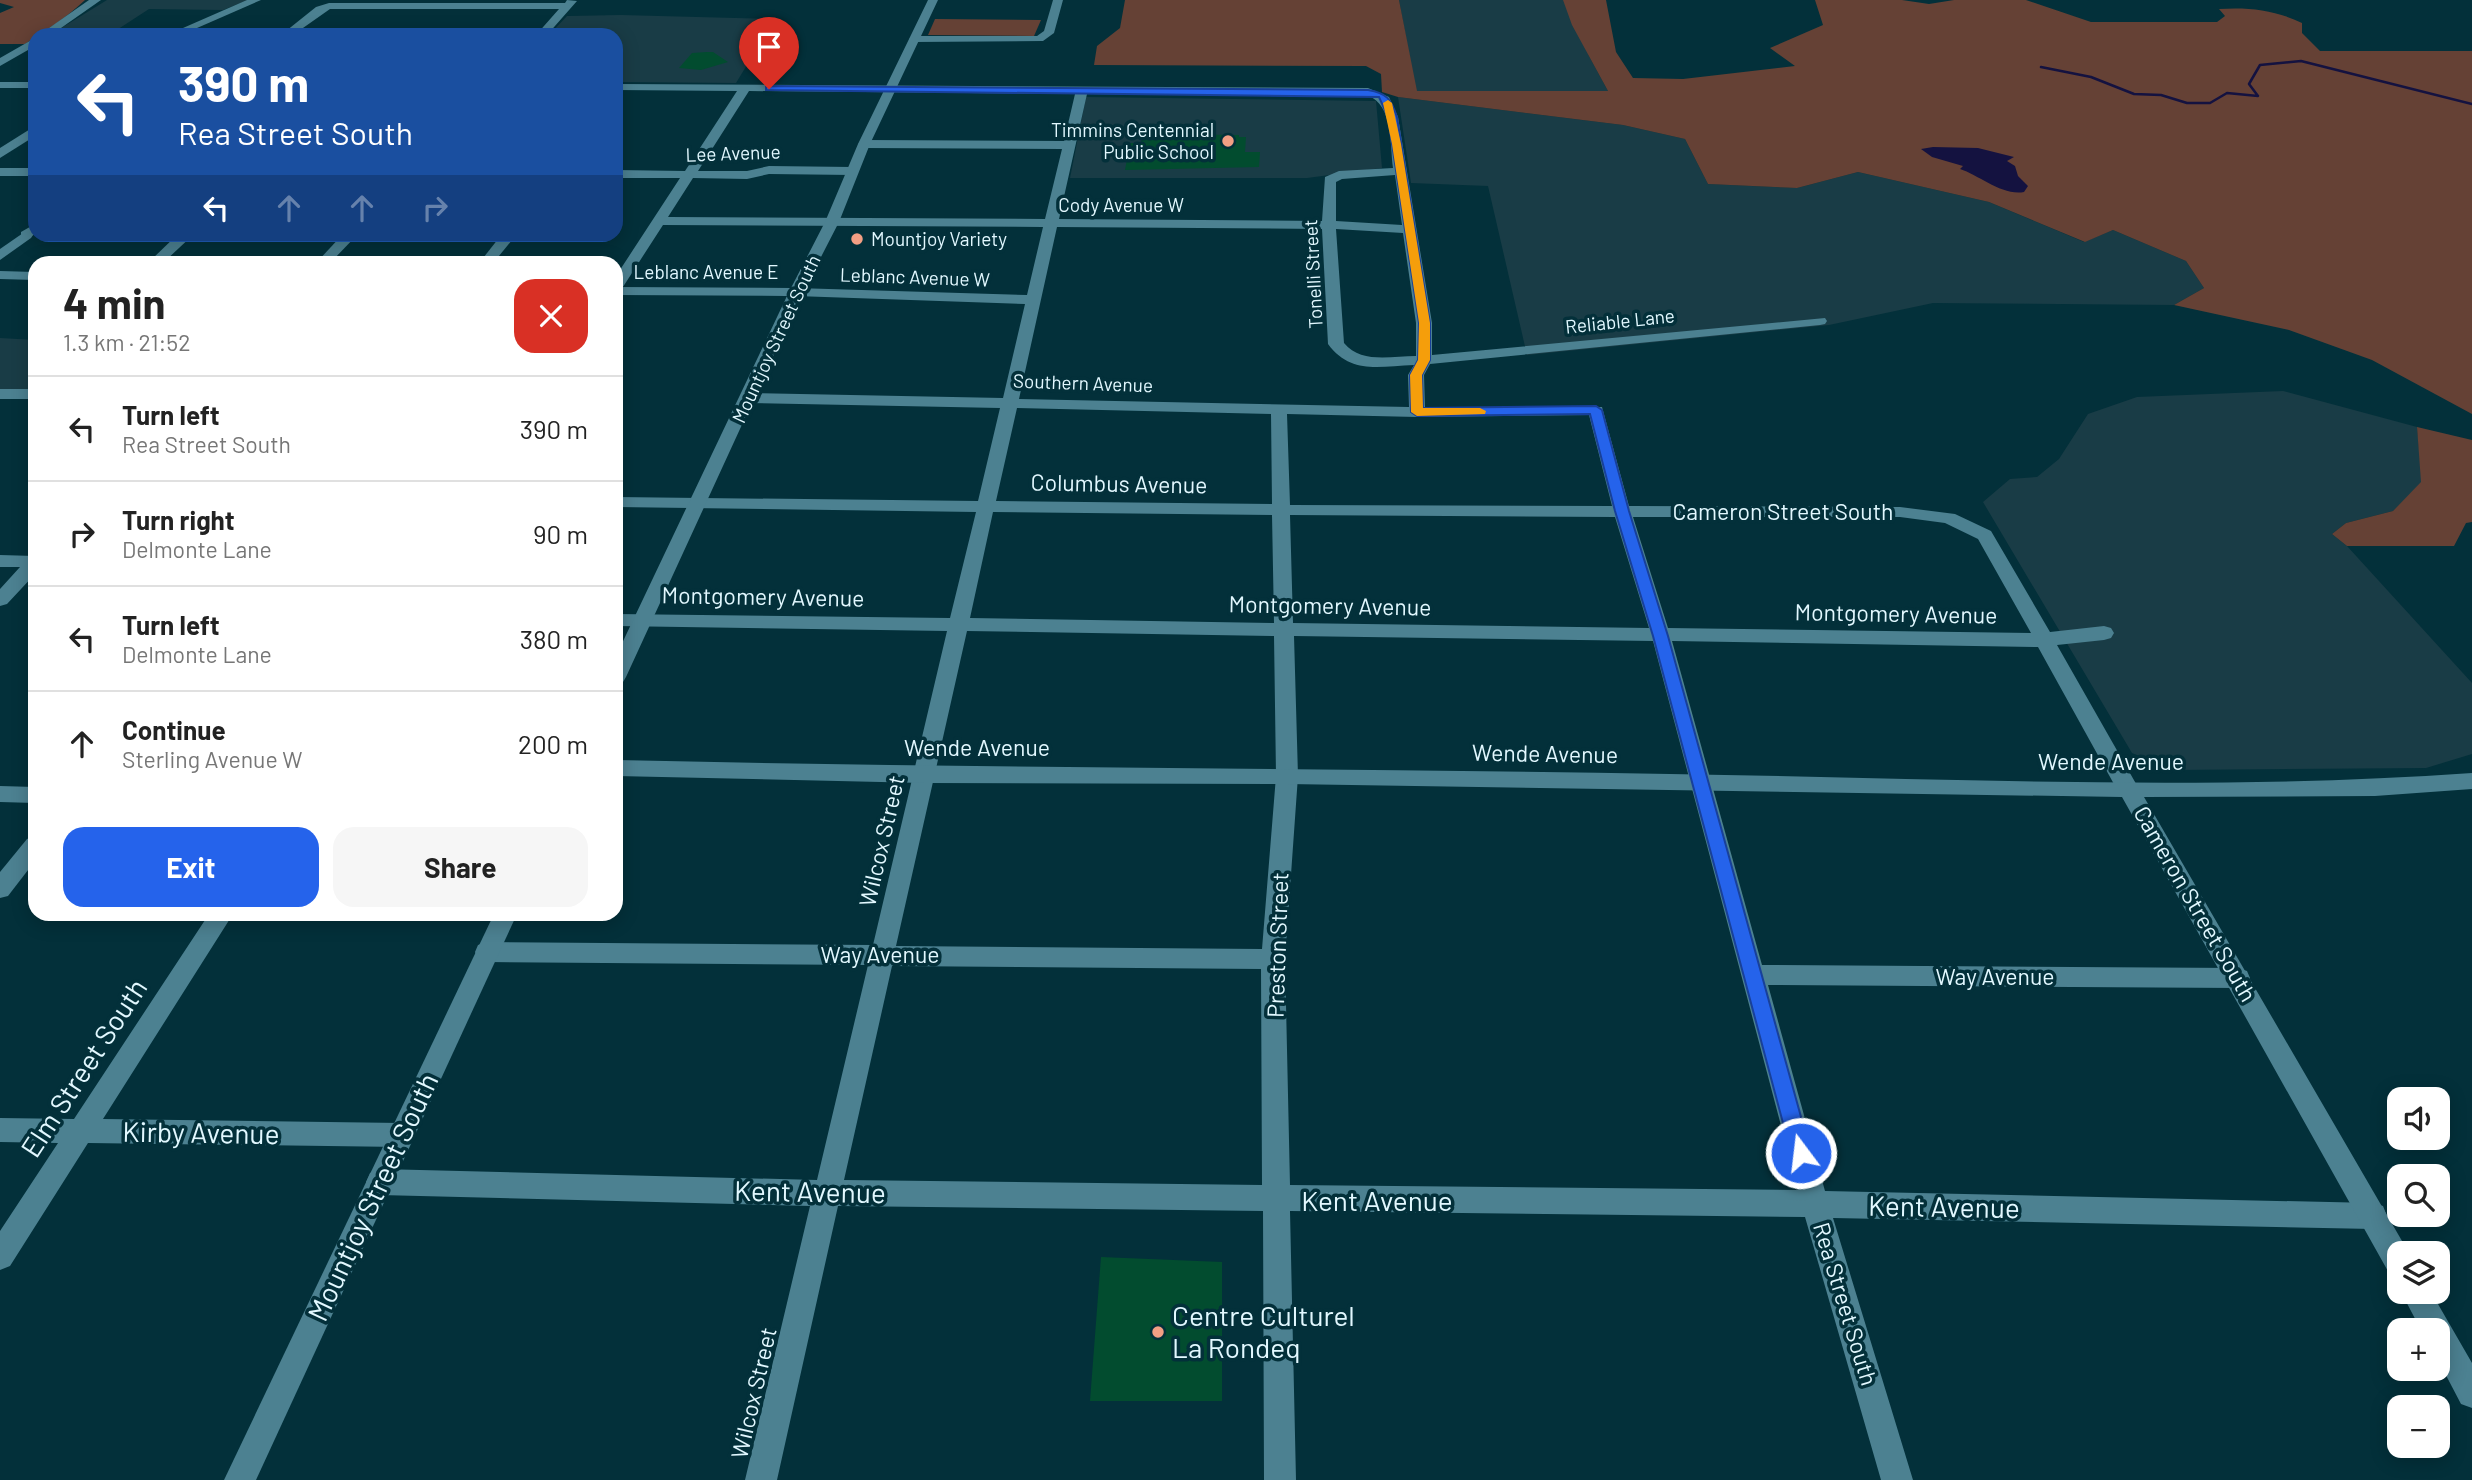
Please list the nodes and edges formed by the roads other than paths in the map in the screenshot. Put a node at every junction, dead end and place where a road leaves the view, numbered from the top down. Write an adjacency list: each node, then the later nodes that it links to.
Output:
1 (96, 0): 6 (street)
2 (256, 0): 7 (street)
3 (933, 0): 10 (street, Mountjoy Street South)
4 (1058, 0): 10 (street)
5 (571, 3): 8 (street); 9 (street)
6 (54, 28)
7 (189, 28)
8 (295, 28)
9 (548, 28)
10 (914, 39): 17 (street, Mountjoy Street South)
11 (28, 45): 12 (street)
12 (0, 63)
13 (0, 85): 14 (street)
14 (28, 85)
15 (623, 87): 16 (street)
16 (745, 88): 17 (street); 28 (street)
17 (890, 89): 18 (street); 20 (street, Mountjoy Street South)
18 (1082, 90): 21 (street, Wilcox Street); 24 (street)
19 (28, 135): 22 (street)
20 (864, 144): 21 (street); 23 (street, Mountjoy Street South)
21 (1069, 145): 31 (street, Wilcox Street)
22 (0, 155)
23 (852, 170): 28 (street, Lee Avenue); 30 (street, Mountjoy Street South)
24 (1401, 171): 32 (street, Tonelli Street); 33 (street)
25 (0, 172): 26 (street)
26 (28, 172)
27 (623, 174): 28 (street, Lee Avenue)
28 (689, 175): 29 (street)
29 (658, 221): 30 (street, Cody Avenue W); 46 (street)
30 (832, 222): 31 (street, Cody Avenue W); 48 (street, Mountjoy Street South)
31 (1051, 223): 32 (street, Cody Avenue W); 49 (street, Wilcox Street)
32 (1329, 225): 33 (street, Cody Avenue W); 51 (street, Tonelli Street)
33 (1410, 229): 51 (street)
34 (28, 232): 36 (street)
35 (28, 234): 40 (street)
36 (0, 235)
37 (178, 242): 41 (street)
38 (343, 242): 42 (street)
39 (503, 242): 43 (street)
40 (0, 256)
41 (163, 256)
42 (330, 256)
43 (492, 256)
44 (0, 275): 45 (street)
45 (28, 276)
46 (623, 278)
47 (623, 289): 48 (street, Leblanc Avenue E)
48 (796, 292): 49 (street, Leblanc Avenue W); 54 (street, Mountjoy Street South)
49 (1033, 300): 55 (street, Wilcox Street)
50 (1820, 321): 51 (street, Reliable Lane)
51 (1424, 360): 58 (street)
52 (7, 394): 53 (street); 56 (street)
53 (28, 394)
54 (749, 398): 55 (street, Southern Avenue); 60 (street, Mountjoy Street South)
55 (1010, 402): 57 (street, Southern Avenue); 61 (street, Wilcox Street)
56 (0, 406)
57 (1279, 410): 58 (street, Southern Avenue); 62 (street, Preston Street)
58 (1417, 412): 63 (street, Rea Street South)
59 (623, 502): 60 (street, Columbus Avenue)
60 (698, 502): 61 (street, Columbus Avenue); 69 (street, Mountjoy Street South)
61 (986, 507): 62 (street, Columbus Avenue); 70 (street, Wilcox Street)
62 (1281, 510): 63 (street, Columbus Avenue); 71 (street, Preston Street)
63 (1622, 511): 73 (street, Rea Street South); 74 (street, Cameron Street South)
64 (0, 561): 65 (street)
65 (28, 562)
66 (28, 570): 67 (street)
67 (0, 600)
68 (623, 620): 69 (street, Montgomery Avenue)
69 (642, 620): 70 (street, Montgomery Avenue); 75 (street, Mountjoy Street South)
70 (959, 624): 71 (street, Montgomery Avenue); 77 (street, Wilcox Street)
71 (1284, 629): 73 (street, Montgomery Avenue); 78 (street, Preston Street)
72 (2104, 633): 74 (street, Montgomery Avenue)
73 (1661, 636): 74 (street, Montgomery Avenue); 80 (street, Rea Street South)
74 (2042, 640): 81 (street, Cameron Street South)
75 (623, 662)
76 (623, 768): 77 (street, Wende Avenue)
77 (924, 775): 78 (street, Wende Avenue); 89 (street, Wilcox Street)
78 (1287, 776): 80 (street, Wende Avenue); 90 (street, Preston Street)
79 (2472, 781): 81 (street, Wende Avenue)
80 (1701, 783): 81 (street, Wende Avenue); 91 (street, Rea Street South)
81 (2128, 789): 92 (street, Cameron Street South)
82 (0, 794): 83 (street)
83 (28, 795)
84 (28, 854): 85 (street)
85 (0, 889)
86 (215, 921): 94 (street, Elm Street South)
87 (502, 921): 88 (street, Mountjoy Street South)
88 (487, 953): 89 (street, Way Avenue); 95 (street, Mountjoy Street South)
89 (883, 954): 90 (street, Way Avenue); 97 (street, Wilcox Street)
90 (1273, 959): 98 (street, Preston Street)
91 (1752, 975): 92 (street, Way Avenue); 99 (street, Rea Street South)
92 (2238, 978): 100 (street, Cameron Street South)
93 (0, 1130): 94 (street, Kirby Avenue)
94 (80, 1131): 95 (street, Kirby Avenue); 102 (street, Elm Street South)
95 (401, 1135): 96 (street, Mountjoy Street South)
96 (380, 1182): 97 (street, Kent Avenue); 105 (street, Mountjoy Street South)
97 (827, 1193): 98 (street, Kent Avenue); 106 (street, Wilcox Street)
98 (1278, 1200): 99 (street, Kent Avenue); 107 (street, Preston Street)
99 (1815, 1204): 100 (street, Kent Avenue); 108 (street, Rea Street South)
100 (2373, 1216): 101 (street, Cameron Street South)
101 (2387, 1241)
102 (0, 1256)
103 (2450, 1354): 104 (street)
104 (2472, 1393)
105 (240, 1480)
106 (761, 1480)
107 (1280, 1480)
108 (1897, 1480)

